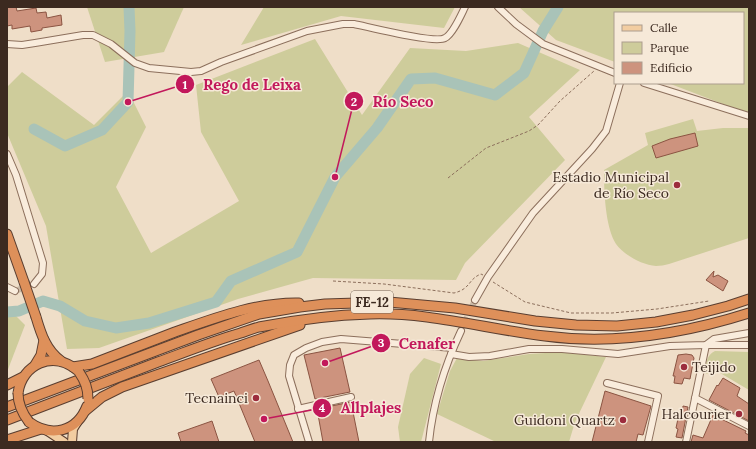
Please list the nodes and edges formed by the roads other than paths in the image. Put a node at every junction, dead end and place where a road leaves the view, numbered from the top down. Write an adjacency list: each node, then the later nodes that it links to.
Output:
1 (465, 7): 3 (street)
2 (498, 7): 4 (street)
3 (7, 44)
4 (614, 74)
5 (620, 84): 14 (street)
6 (647, 84): 7 (street)
7 (749, 116)
8 (7, 154): 10 (street)
9 (7, 234): 20 (highway, bridge)
10 (34, 284)
11 (7, 287): 12 (street)
12 (15, 291)
13 (749, 299): 15 (highway, FE-12)
14 (475, 300)
15 (325, 304): 26 (highway); 32 (highway, FE-12)
16 (749, 313): 17 (highway, FE-12)
17 (325, 317): 34 (highway); 35 (highway, FE-12)
18 (461, 331): 23 (street)
19 (749, 333): 22 (street)
20 (44, 340): 24 (highway); 25 (highway)
21 (749, 345): 22 (street)
22 (706, 346): 23 (street); 31 (street)
23 (452, 351): 33 (street); 43 (street)
24 (61, 361): 25 (highway); 26 (highway)
25 (35, 365): 27 (highway)
26 (76, 370): 34 (highway, bridge)
27 (23, 378): 29 (highway); 38 (highway, bridge)
28 (607, 383): 44 (street)
29 (7, 385)
30 (351, 398): 33 (street)
31 (695, 398): 37 (street); 45 (street)
32 (7, 407)
33 (298, 409): 42 (street)
34 (85, 410): 36 (highway)
35 (7, 420)
36 (78, 421): 38 (highway); 41 (main road)
37 (749, 426)
38 (44, 430): 39 (highway); 40 (main road)
39 (7, 440)
40 (64, 442)
41 (72, 442)
42 (309, 442)
43 (429, 442)
44 (648, 442)
45 (686, 442)

